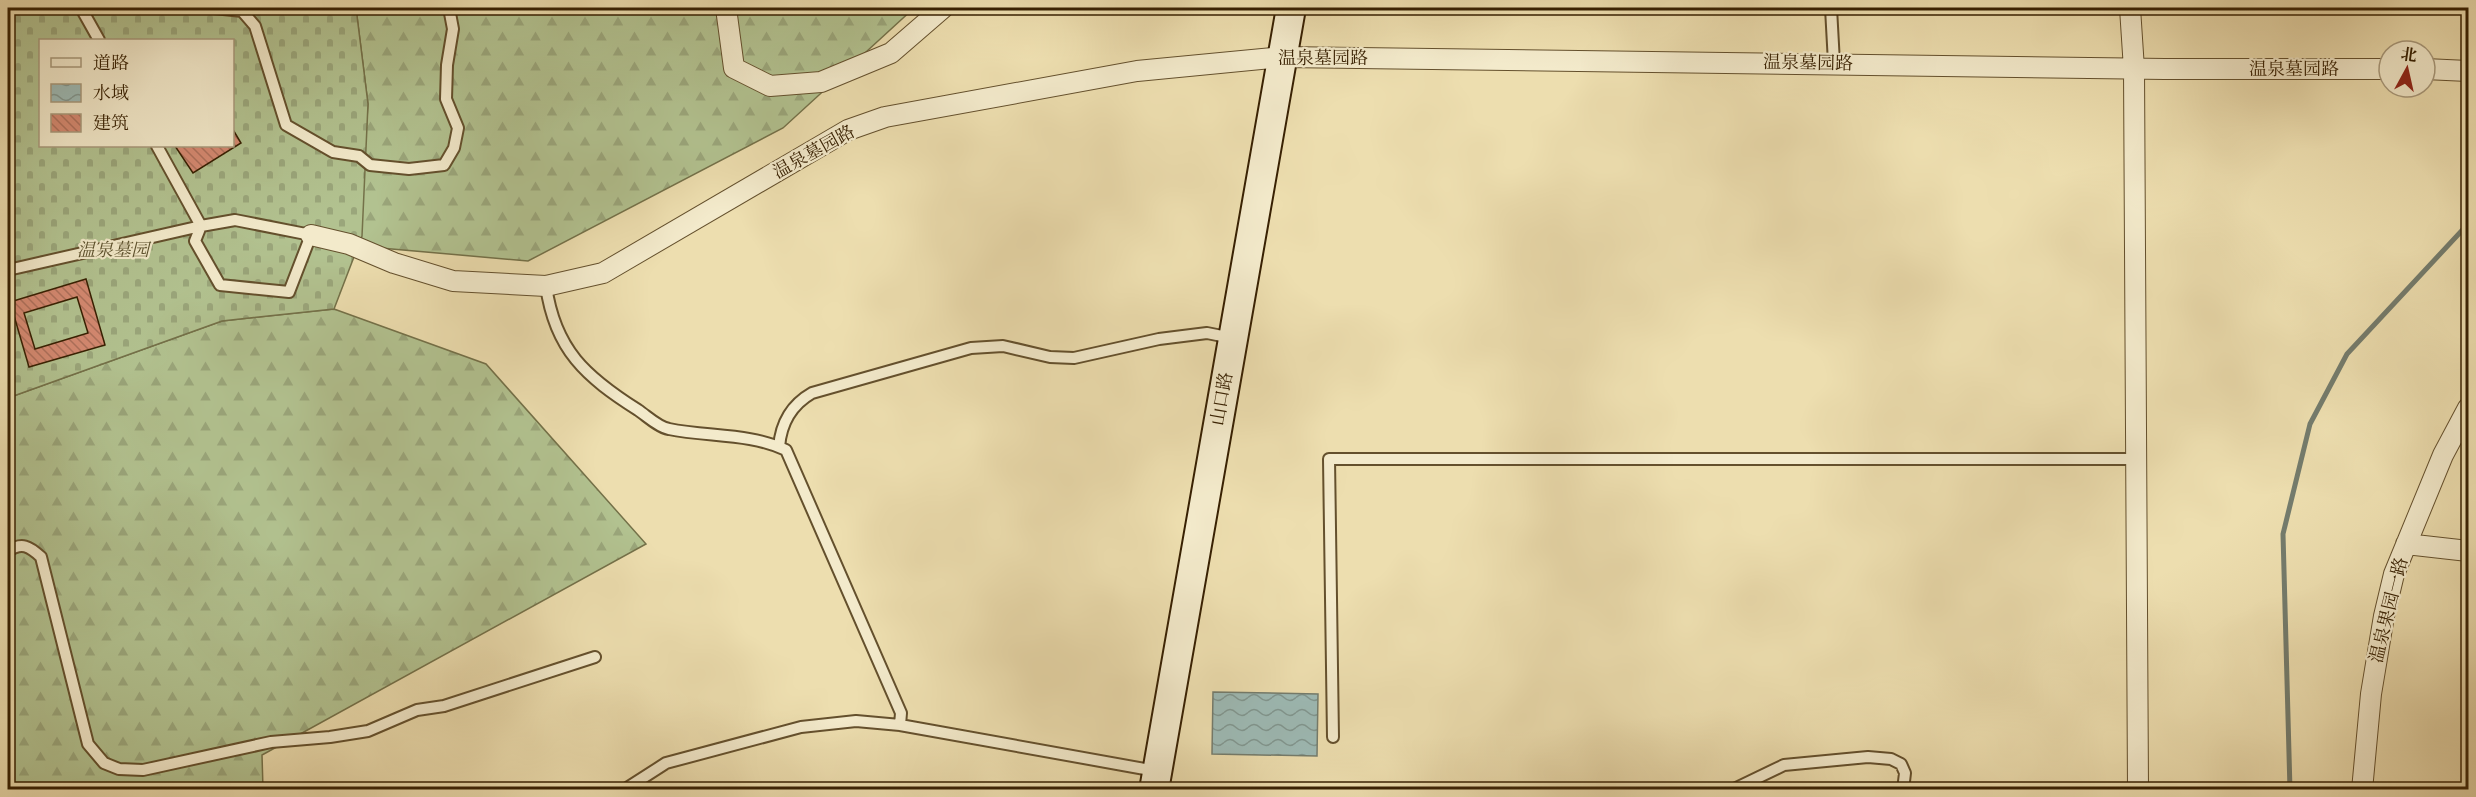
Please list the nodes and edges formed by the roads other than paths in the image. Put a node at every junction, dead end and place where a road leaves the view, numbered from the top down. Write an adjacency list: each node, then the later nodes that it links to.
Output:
1 (81, 8): 9 (lane)
2 (214, 8): 3 (lane)
3 (449, 8)
4 (726, 8): 5 (street)
5 (943, 8)
6 (1291, 8): 10 (street, 山口路)
7 (1831, 8): 11 (lane)
8 (2130, 8): 12 (street)
9 (98, 39)
10 (1283, 57): 11 (street, 温泉墓园路); 20 (street, 温泉墓园路); 21 (street, 山口路)
11 (1834, 63): 12 (street, 温泉墓园路)
12 (2134, 69): 13 (street, 温泉墓园路); 24 (street)
13 (2377, 69)
14 (2437, 70): 15 (street)
15 (2469, 71)
16 (159, 147): 17 (lane)
17 (201, 226): 18 (lane); 18 (lane); 19 (lane)
18 (311, 235): 20 (street, 温泉墓园路)
19 (8, 270)
20 (546, 286): 23 (lane)
21 (1233, 338): 23 (lane); 31 (street, 山口路)
22 (2469, 408): 25 (street, 温泉果园一路)
23 (779, 447): 29 (lane)
24 (2136, 459): 30 (lane); 35 (street)
25 (2406, 544): 27 (street); 36 (street, 温泉果园一路)
26 (8, 551): 28 (lane)
27 (2469, 551)
28 (595, 657)
29 (900, 725): 31 (lane); 32 (lane)
30 (1333, 737)
31 (1155, 780)
32 (624, 789)
33 (1732, 789): 34 (lane)
34 (1903, 789)
35 (2138, 789)
36 (2362, 789)

